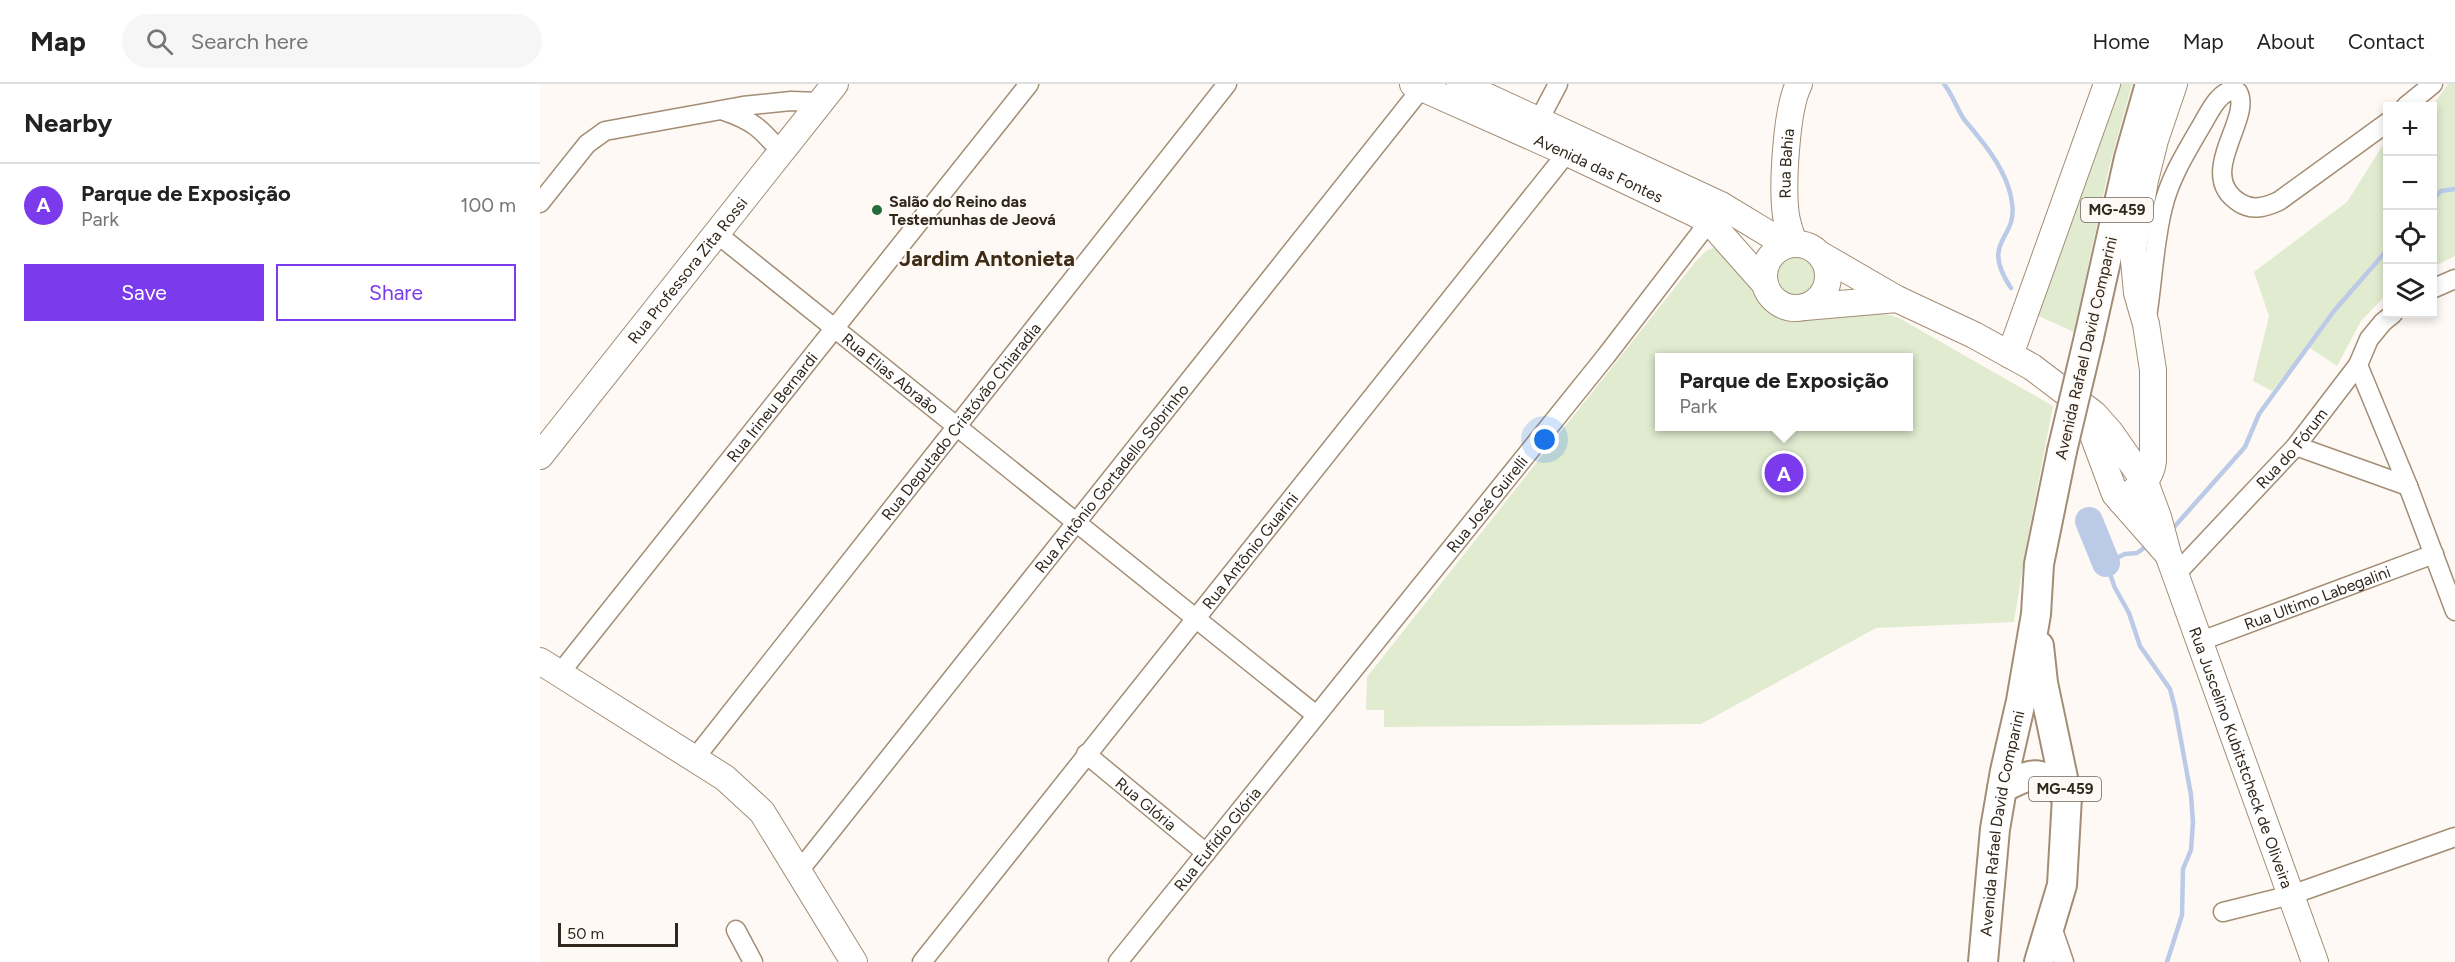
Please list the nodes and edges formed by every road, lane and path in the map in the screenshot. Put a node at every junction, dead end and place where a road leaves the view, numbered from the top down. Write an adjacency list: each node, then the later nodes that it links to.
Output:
1 (1029, 84): 30 (street, Rua Irineu Bernardi)
2 (1227, 84): 34 (street, Rua Deputado Cristóvão Chiaradia)
3 (1460, 84): 14 (main road, Avenida das Fontes)
4 (1558, 84): 14 (street)
5 (1799, 84): 21 (main road, Rua Bahia)
6 (2107, 84): 31 (main road)
7 (2150, 84): 46 (main road, Avenida Rafael David Comparini / MG-459, bridge)
8 (2174, 84): 29 (main road)
9 (2433, 84): 12 (street)
10 (1420, 85): 16 (main road, Avenida das Fontes); 42 (street, Rua Antônio Gortadello Sobrinho)
11 (828, 93): 13 (street); 17 (main road, Rua Professora Zita Rossi)
12 (2411, 102)
13 (724, 111): 17 (street); 18 (street)
14 (1539, 120): 16 (main road, Avenida das Fontes)
15 (2383, 126): 29 (street)
16 (1574, 146): 19 (main road, Avenida das Fontes); 47 (street, Rua Antônio Guarini)
17 (782, 153): 20 (main road, Rua Professora Zita Rossi)
18 (540, 203)
19 (1715, 214): 21 (main road, Avenida das Fontes); 24 (main road, Avenida das Fontes); 50 (street, Rua José Guirelli)
20 (716, 233): 30 (street, Rua Elias Abraão); 36 (main road, Rua Professora Zita Rossi)
21 (1790, 244): 22 (main road, Avenida das Fontes); 24 (main road)
22 (1821, 255): 26 (main road, Avenida das Fontes); 27 (main road)
23 (2455, 279): 25 (street)
24 (1764, 283): 27 (main road, Avenida das Fontes)
25 (2437, 287)
26 (1897, 299): 27 (main road, Avenida das Fontes); 31 (main road, Avenida das Fontes)
27 (1801, 308)
28 (2389, 318): 32 (street, Rua do Fórum)
29 (2146, 324): 39 (main road)
30 (834, 328): 34 (street, Rua Elias Abraão); 49 (street, Rua Irineu Bernardi)
31 (2010, 355): 33 (main road, Avenida das Fontes)
32 (2358, 365): 35 (street, Rua do Fórum); 40 (street)
33 (2082, 405): 37 (main road, Avenida das Fontes); 38 (main road, Rua Juscelino Kubitstcheck de Oliveira)
34 (955, 426): 42 (street, Rua Elias Abraão); 52 (street, Rua Deputado Cristóvão Chiaradia)
35 (2296, 446): 40 (street); 44 (street, Rua do Fórum)
36 (540, 456)
37 (2128, 458): 38 (main road); 39 (main road, Avenida das Fontes)
38 (2106, 472): 41 (main road, Rua Juscelino Kubitstcheck de Oliveira)
39 (2145, 482): 41 (main road); 44 (main road, Rua Juscelino Kubitstcheck de Oliveira)
40 (2408, 486): 43 (street)
41 (2121, 501): 44 (main road, Rua Juscelino Kubitstcheck de Oliveira)
42 (1075, 522): 47 (street, Rua Elias Abraão); 57 (street, Rua Antônio Gortadello Sobrinho)
43 (2434, 554): 45 (street); 48 (street, Rua Ultimo Labegalini)
44 (2172, 564): 48 (main road, Rua Juscelino Kubitstcheck de Oliveira)
45 (2455, 611)
46 (2036, 614): 53 (main road, Avenida Rafael David Comparini / MG-459); 54 (main road, Avenida Rafael David Comparini / MG-459)
47 (1196, 619): 50 (street, Rua Elias Abraão); 51 (street, Rua Antônio Guarini)
48 (2200, 641): 58 (main road, Rua Juscelino Kubitstcheck de Oliveira)
49 (550, 667): 52 (main road)
50 (1316, 715): 56 (street, Rua Eufídio Glória)
51 (1086, 754): 56 (street, Rua Glória); 64 (street, Rua Antônio Guarini)
52 (695, 758): 57 (main road)
53 (2002, 788): 54 (main road); 66 (main road, Avenida Rafael David Comparini / MG-459)
54 (2067, 797): 60 (main road, Avenida Rafael David Comparini / MG-459)
55 (2455, 837): 58 (street)
56 (1206, 853): 65 (street, Rua Eufídio Glória)
57 (799, 871): 63 (main road)
58 (2291, 895): 59 (street); 69 (main road, Rua Juscelino Kubitstcheck de Oliveira)
59 (2223, 912)
60 (2051, 924): 67 (main road, Avenida Rafael David Comparini / MG-459); 68 (street)
61 (736, 930): 62 (street)
62 (753, 962)
63 (854, 962)
64 (922, 962)
65 (1118, 962)
66 (1983, 962)
67 (2039, 962)
68 (2064, 962)
69 (2315, 962)

